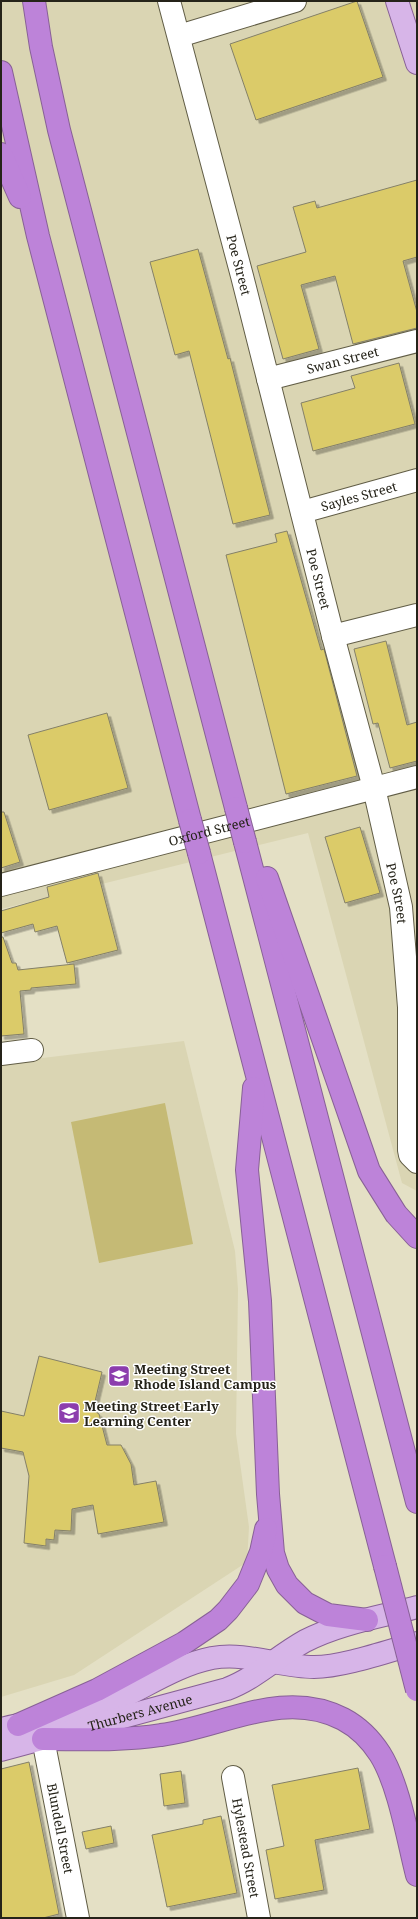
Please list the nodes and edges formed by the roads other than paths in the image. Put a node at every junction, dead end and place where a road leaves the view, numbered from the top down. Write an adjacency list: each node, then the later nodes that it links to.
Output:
1 (34, 1): 18 (highway, bridge)
2 (170, 1): 5 (street, Poe Street)
3 (295, 1): 5 (street)
4 (397, 1): 6 (main road)
5 (178, 36): 11 (street, Poe Street)
6 (417, 63)
7 (1, 72): 9 (highway)
8 (1, 154): 9 (highway)
9 (38, 236): 23 (highway, bridge)
10 (417, 341): 11 (street, Swan Street)
11 (268, 380): 13 (street, Poe Street)
12 (417, 480): 13 (street, Sayles Street)
13 (302, 512): 15 (street, Poe Street)
14 (417, 615): 15 (street)
15 (333, 636): 17 (street, Poe Street)
16 (417, 777): 17 (street, Oxford Street)
17 (374, 788): 19 (street, Oxford Street); 20 (street, Poe Street)
18 (250, 841): 25 (highway); 27 (highway)
19 (1, 885)
20 (413, 1007): 24 (street, Poe Street)
21 (32, 1050): 22 (street)
22 (1, 1054)
23 (255, 1073): 26 (highway); 32 (highway, bridge)
24 (417, 1162)
25 (417, 1237)
26 (268, 1494): 29 (highway); 33 (highway)
27 (417, 1502)
28 (417, 1607): 29 (main road, Thurbers Avenue)
29 (367, 1620): 31 (main road, Thurbers Avenue)
30 (417, 1643): 31 (main road, Thurbers Avenue)
31 (272, 1662): 33 (main road, Thurbers Avenue); 34 (main road, Thurbers Avenue)
32 (417, 1690)
33 (10, 1727)
34 (43, 1739): 35 (main road, Thurbers Avenue); 37 (highway); 38 (street, Blundell Street)
35 (1, 1750)
36 (232, 1777): 39 (street, Hylestead Street)
37 (417, 1875)
38 (78, 1918)
39 (259, 1918)

